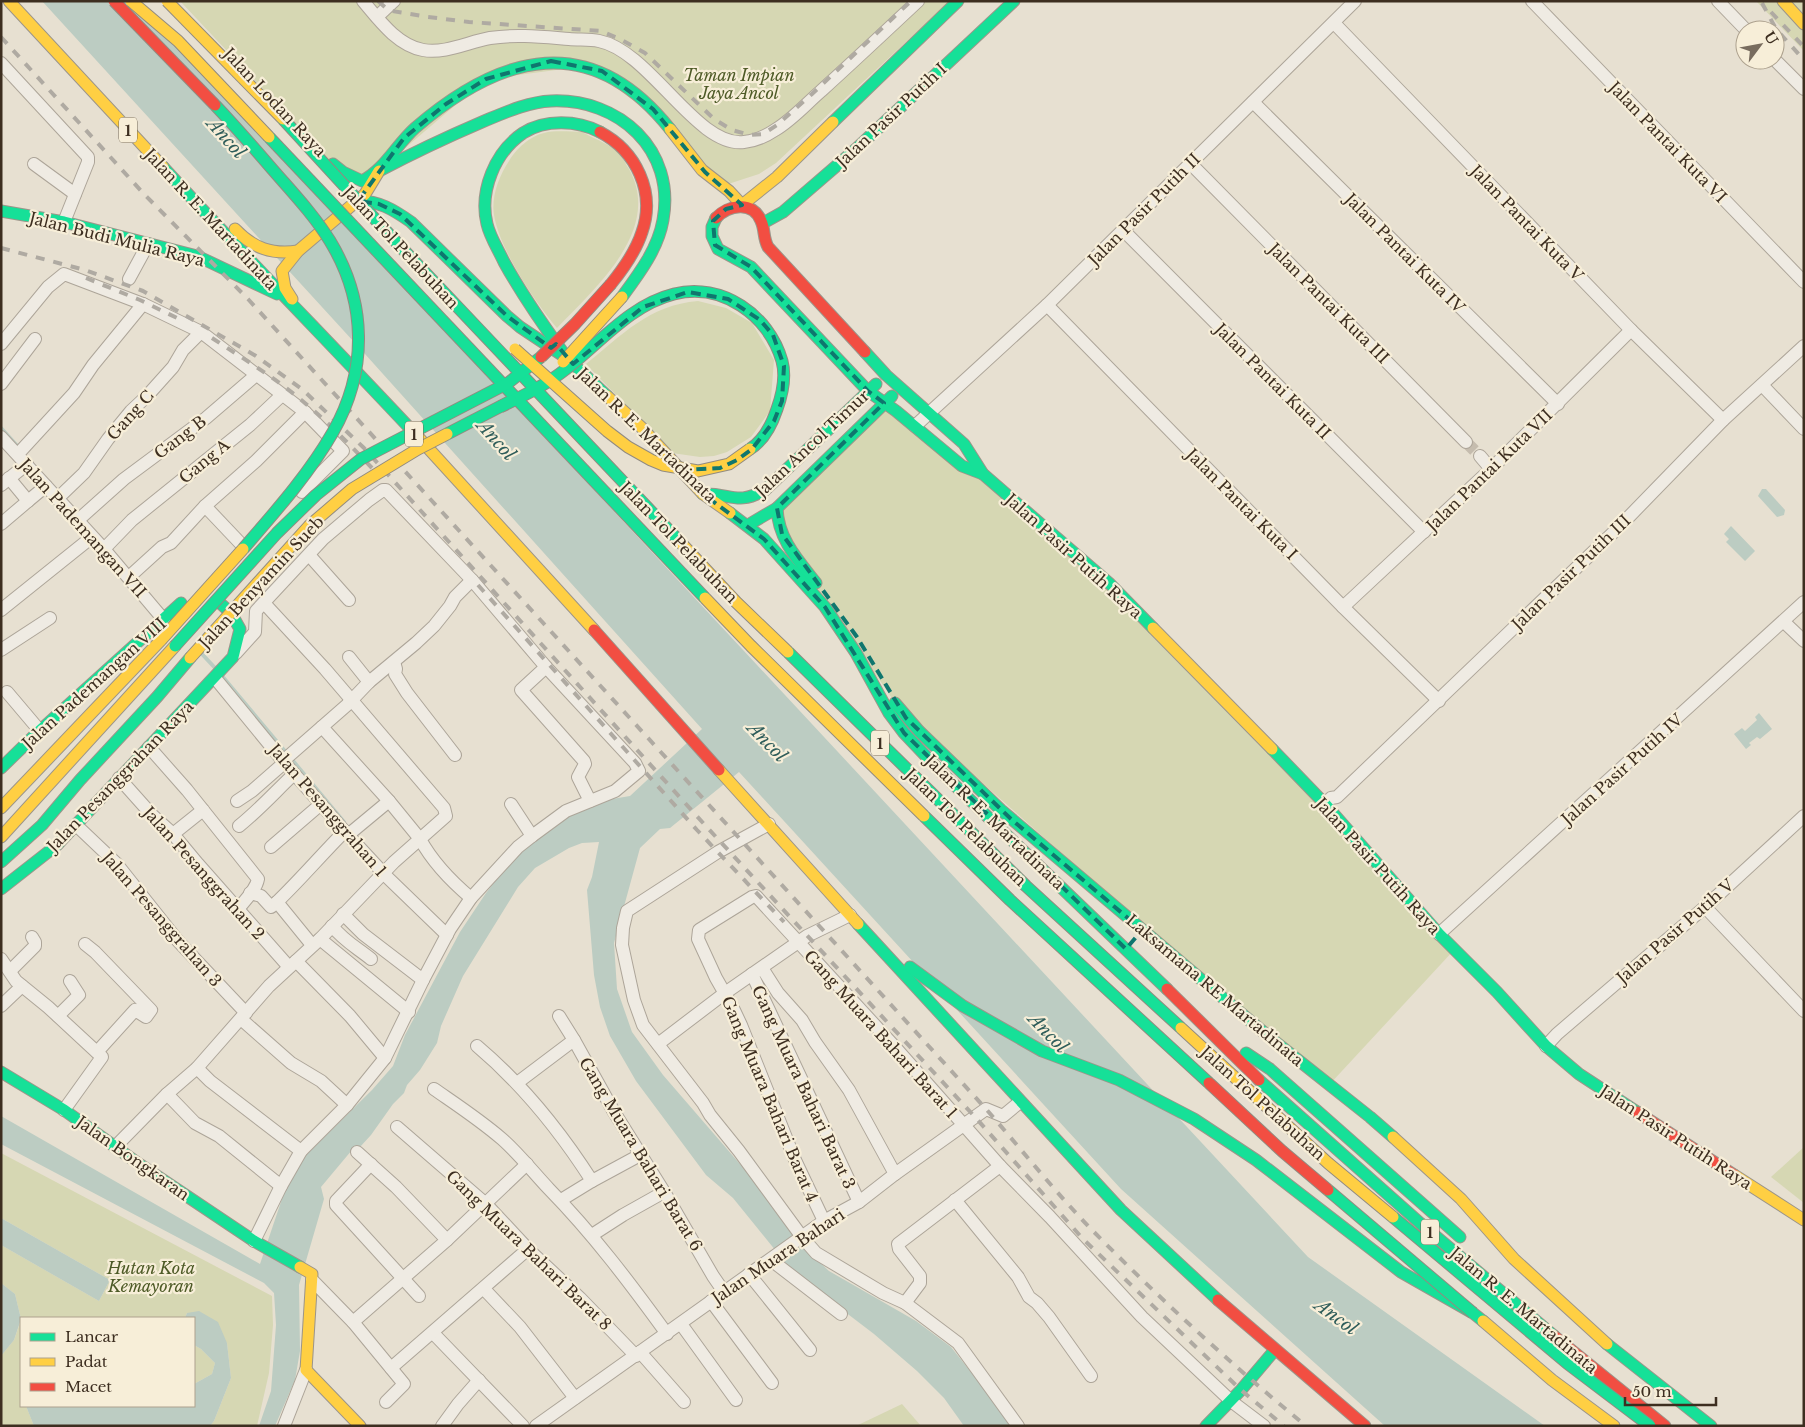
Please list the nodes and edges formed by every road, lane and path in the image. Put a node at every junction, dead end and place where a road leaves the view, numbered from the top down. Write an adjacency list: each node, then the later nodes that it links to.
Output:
1 (9, 1): 39 (main road, Jalan R. E. Martadinata / 1)
2 (114, 1): 121 (main road, bridge)
3 (131, 1): 219 (main road, Jalan Tol Pelabuhan / 1, bridge)
4 (166, 1): 34 (main road, Jalan Tol Pelabuhan / 1, bridge)
5 (180, 1): 26 (main road, Jalan Lodan Raya)
6 (362, 1): 15 (street)
7 (394, 1): 15 (street)
8 (918, 1): 15 (street)
9 (958, 1): 29 (main road, Jalan Pasir Putih I)
10 (1014, 1): 32 (main road, Jalan Pasir Putih I)
11 (1355, 1): 17 (street, Jalan Pasir Putih II)
12 (1532, 1): 38 (street, Jalan Pantai Kuta VI)
13 (1718, 1): 16 (street)
14 (1783, 1): 18 (main road)
15 (377, 17)
16 (1736, 20)
17 (1334, 23): 22 (street, Jalan Pasir Putih II); 43 (street, Jalan Pantai Kuta V)
18 (1804, 24)
19 (1, 63): 27 (street)
20 (1785, 70): 21 (street)
21 (1804, 90)
22 (1253, 102): 25 (street, Jalan Pasir Putih II); 57 (street, Jalan Pantai Kuta IV)
23 (158, 145): 36 (main road, Jalan R. E. Martadinata / 1)
24 (34, 164): 27 (street)
25 (1191, 164): 33 (street, Jalan Pasir Putih II); 65 (street, Jalan Pantai Kuta III)
26 (380, 171): 28 (main road, Jalan R. E. Martadinata); 29 (main road); 58 (main road, Jalan Benyamin Sueb, bridge)
27 (75, 194): 31 (street)
28 (357, 202): 36 (main road, Jalan R. E. Martadinata / 1, bridge); 48 (main road, Jalan R. E. Martadinata / 1)
29 (742, 206): 32 (main road); 54 (main road, Jalan Pasir Putih Raya)
30 (1, 211): 31 (main road, Jalan Budi Mulia Raya)
31 (64, 222): 35 (main road, Jalan Budi Mulia Raya)
32 (763, 223): 50 (main road, Jalan Pasir Putih Raya)
33 (1123, 230): 41 (street, Jalan Pasir Putih II); 81 (street, Jalan Pantai Kuta II)
34 (397, 243): 58 (main road, bridge); 250 (main road, Jalan Tol Pelabuhan / 1, bridge)
35 (148, 244): 37 (street); 39 (main road, Jalan Budi Mulia Raya)
36 (298, 251): 42 (main road, Jalan R. E. Martadinata / 1)
37 (129, 280)
38 (1804, 282)
39 (285, 298): 42 (main road, Jalan R. E. Martadinata / 1)
40 (143, 304): 44 (street); 46 (street); 66 (street)
41 (1047, 305): 60 (street, Jalan Pasir Putih II); 92 (street, Jalan Pantai Kuta I)
42 (312, 327): 125 (main road, Jalan R. E. Martadinata / 1)
43 (1631, 330): 57 (street, Jalan Pantai Kuta VII); 61 (street, Jalan Pantai Kuta V)
44 (201, 332): 49 (street); 74 (street, Gang C)
45 (34, 339): 51 (street)
46 (1, 344)
47 (1804, 346): 52 (street, Jalan Pasir Putih III)
48 (568, 359): 73 (main road, Jalan R. E. Martadinata / 1); 131 (main road, Jalan Benyamin Sueb, bridge)
49 (256, 375): 55 (street); 78 (street, Gang B)
50 (886, 375): 53 (main road, Jalan Pasir Putih Raya); 54 (main road, Jalan Ancol Timur)
51 (1, 384)
52 (1762, 385): 61 (street, Jalan Pasir Putih III); 63 (street)
53 (900, 389): 56 (main road, Jalan Ancol Timur); 60 (main road, Jalan Pasir Putih Raya)
54 (868, 391): 56 (main road, Jalan Pasir Putih Raya); 73 (main road, Jalan Ancol Timur)
55 (282, 395): 59 (street); 84 (street, Gang A)
56 (884, 403): 62 (main road, Jalan Pasir Putih Raya); 77 (main road, Jalan Ancol Timur)
57 (1558, 404): 69 (street, Jalan Pantai Kuta VII)
58 (500, 407): 134 (main road, Jalan Benyamin Sueb, bridge)
59 (305, 412): 76 (street); 83 (street, Jalan Pademangan VIII)
60 (930, 414): 62 (street); 70 (main road, Jalan Pasir Putih Raya)
61 (1723, 420): 107 (street, Jalan Pasir Putih III)
62 (915, 426): 70 (main road, Jalan Pasir Putih Raya)
63 (1804, 429)
64 (1, 437): 66 (street, Jalan Pademangan VII)
65 (1466, 442)
66 (21, 450): 68 (street, Jalan Pademangan VII)
67 (1480, 456): 69 (street)
68 (27, 464): 71 (street); 72 (street, Jalan Pademangan VII)
69 (1491, 468): 81 (street, Jalan Pantai Kuta VII)
70 (983, 474): 122 (main road, Jalan Pasir Putih Raya)
71 (5, 482): 75 (street)
72 (46, 486): 74 (street, Jalan Pademangan VII); 75 (street)
73 (704, 494): 80 (main road, Jalan R. E. Martadinata / 1)
74 (60, 496): 78 (street, Jalan Pademangan VII)
75 (28, 501): 79 (street)
76 (205, 506): 83 (street); 86 (street)
77 (777, 508): 80 (main road, Jalan Ancol Timur); 149 (main road, Laksamana RE Martadinata)
78 (80, 518): 82 (street, Jalan Pademangan VII)
79 (1, 524)
80 (748, 525): 149 (main road, Jalan R. E. Martadinata / 1)
81 (1424, 532): 92 (street, Jalan Pantai Kuta VII)
82 (92, 537): 84 (street, Jalan Pademangan VII); 93 (street)
83 (241, 544): 88 (street, Jalan Pademangan VIII)
84 (107, 546): 86 (street, Jalan Pademangan VII)
85 (310, 555): 87 (street); 89 (street); 90 (street)
86 (132, 574): 95 (street, Jalan Pademangan VII)
87 (472, 580): 101 (street); 102 (street)
88 (186, 599): 95 (main road, Jalan Pademangan VIII); 99 (main road)
89 (349, 600)
90 (264, 602): 99 (street); 106 (street)
91 (1804, 602): 96 (street, Jalan Pasir Putih IV)
92 (1343, 607): 107 (street, Jalan Pantai Kuta I)
93 (1, 610)
94 (50, 618): 98 (street)
95 (164, 620): 109 (main road, Jalan Pademangan VIII)
96 (1784, 622): 97 (street); 147 (street, Jalan Pasir Putih IV)
97 (1804, 641)
98 (1, 650)
99 (233, 657): 103 (main road, Jalan Pesanggrahan Raya)
100 (349, 657): 104 (street)
101 (394, 662): 104 (street); 111 (street)
102 (546, 667): 118 (street); 118 (street)
103 (215, 678): 110 (main road, Jalan Pesanggrahan Raya); 112 (street, Jalan Pesanggrahan 1)
104 (369, 682): 106 (street)
105 (7, 692): 109 (street)
106 (351, 700): 108 (street); 132 (street)
107 (1439, 701): 122 (street, Jalan Pasir Putih III)
108 (322, 727): 112 (street); 117 (street)
109 (40, 731): 113 (main road, Jalan Pademangan VIII)
110 (149, 747): 115 (main road, Jalan Pesanggrahan Raya); 123 (street)
111 (455, 755)
112 (286, 759): 114 (street, Jalan Pesanggrahan 1); 116 (street)
113 (1, 768)
114 (294, 774): 119 (street, Jalan Pesanggrahan 1); 127 (street)
115 (119, 778): 126 (main road, Jalan Pesanggrahan Raya); 129 (street, Jalan Pesanggrahan 2)
116 (237, 801)
117 (389, 801): 128 (street); 132 (street)
118 (590, 801): 130 (street)
119 (321, 804): 128 (street, Jalan Pesanggrahan 1); 133 (street)
120 (511, 804): 130 (street)
121 (4, 805)
122 (1327, 808): 147 (main road, Jalan Pasir Putih Raya)
123 (203, 810): 129 (street); 137 (street)
124 (1802, 822): 140 (street, Jalan Pasir Putih V)
125 (769, 824): 143 (main road, Jalan R. E. Martadinata / 1); 172 (street)
126 (76, 825): 136 (main road, Jalan Pesanggrahan Raya); 167 (street, Jalan Pesanggrahan 3)
127 (239, 826)
128 (350, 832): 135 (street, Jalan Pesanggrahan 1); 139 (street)
129 (173, 834): 141 (street, Jalan Pesanggrahan 2)
130 (532, 836): 138 (street)
131 (1, 837)
132 (420, 839): 135 (street); 138 (street)
133 (271, 847)
134 (1, 862)
135 (391, 866): 142 (street); 146 (street, Jalan Pesanggrahan 1)
136 (1, 890)
137 (250, 893): 139 (street); 141 (street)
138 (471, 898): 146 (street)
139 (277, 902): 150 (street)
140 (1705, 906): 164 (street); 174 (street, Jalan Pasir Putih V)
141 (238, 909): 155 (street, Jalan Pesanggrahan 2)
142 (343, 914): 144 (street); 158 (street)
143 (850, 915): 145 (main road, Jalan R. E. Martadinata / 1); 151 (street)
144 (332, 926): 150 (street); 154 (street)
145 (864, 931): 182 (main road, Jalan R. E. Martadinata / 1); 219 (main road, bridge)
146 (448, 933): 158 (street)
147 (1438, 934): 174 (main road, Jalan Pasir Putih Raya)
148 (32, 937): 157 (street)
149 (1134, 939): 170 (main road, Jalan R. E. Martadinata / 1); 253 (main road, Laksamana RE Martadinata)
150 (316, 942): 155 (street); 165 (street)
151 (798, 942): 156 (street); 161 (street, Gang Muara Bahari Barat 4); 185 (street, Gang Muara Bahari Barat 1)
152 (85, 944): 175 (street)
153 (1, 959): 157 (street)
154 (371, 959)
155 (292, 964): 167 (street); 176 (street, Jalan Pesanggrahan 2)
156 (757, 971): 161 (street, Gang Muara Bahari Barat 3); 163 (street); 169 (street, Gang Muara Bahari Barat 3)
157 (10, 972): 160 (street)
158 (423, 980): 165 (street)
159 (70, 981): 166 (street)
160 (22, 986): 162 (street); 166 (street)
161 (725, 993): 172 (street, Gang Muara Bahari Barat 3); 203 (street, Gang Muara Bahari Barat 4)
162 (1, 1006)
163 (791, 1007): 169 (street); 194 (street)
164 (1804, 1011)
165 (409, 1012): 176 (street)
166 (58, 1016): 175 (street)
167 (243, 1016): 177 (street); 183 (street, Jalan Pesanggrahan 3)
168 (559, 1016): 171 (street, Gang Muara Bahari Barat 6)
169 (770, 1016): 200 (street, Gang Muara Bahari Barat 3)
170 (1205, 1026): 208 (main road); 251 (main road, Jalan R. E. Martadinata / 1)
171 (574, 1040): 179 (street); 190 (street, Gang Muara Bahari Barat 6)
172 (658, 1044): 205 (street)
173 (477, 1046): 179 (street)
174 (1546, 1046): 202 (main road, Jalan Pasir Putih Raya)
175 (97, 1052): 184 (street)
176 (385, 1058): 183 (street)
177 (197, 1068): 181 (street); 188 (street)
178 (1, 1072): 184 (main road, Jalan Bongkaran)
179 (517, 1083): 195 (street)
180 (434, 1090): 192 (street)
181 (167, 1094): 187 (street); 196 (street)
182 (1020, 1102): 185 (street, Jalan Muara Bahari); 226 (main road, Jalan R. E. Martadinata / 1)
183 (347, 1105): 188 (street)
184 (64, 1110): 187 (main road, Jalan Bongkaran)
185 (964, 1125): 193 (street, Gang Muara Bahari Barat 1); 194 (street, Jalan Muara Bahari)
186 (397, 1127): 201 (street, Gang Muara Bahari Barat 8)
187 (115, 1147): 207 (main road, Jalan Bongkaran)
188 (301, 1151): 196 (street)
189 (356, 1152): 191 (street)
190 (640, 1155): 195 (street); 197 (street, Gang Muara Bahari Barat 6)
191 (371, 1164): 206 (street); 213 (street)
192 (527, 1164): 198 (street); 201 (street)
193 (1000, 1166): 199 (street); 236 (street, Gang Muara Bahari Barat 1)
194 (895, 1174): 200 (street, Jalan Muara Bahari)
195 (592, 1181): 198 (street)
196 (281, 1186): 207 (street)
197 (664, 1192): 204 (street); 215 (street, Gang Muara Bahari Barat 6)
198 (561, 1200): 204 (street)
199 (954, 1200): 218 (street); 231 (street)
200 (859, 1202): 203 (street, Jalan Muara Bahari)
201 (486, 1204): 206 (street); 209 (street, Gang Muara Bahari Barat 8)
202 (1804, 1220)
203 (824, 1222): 205 (street, Jalan Muara Bahari)
204 (592, 1236): 224 (street)
205 (801, 1238): 210 (street, Jalan Muara Bahari); 218 (street)
206 (448, 1240): 213 (street)
207 (259, 1243): 212 (main road, Jalan Bongkaran)
208 (1471, 1247)
209 (528, 1248): 214 (street); 227 (street, Gang Muara Bahari Barat 8)
210 (773, 1259): 211 (street, Jalan Muara Bahari); 220 (street)
211 (749, 1274): 215 (street, Jalan Muara Bahari); 225 (street)
212 (310, 1276): 221 (street); 230 (main road)
213 (404, 1278): 216 (street); 221 (street)
214 (484, 1288): 223 (street); 234 (street)
215 (724, 1292): 217 (street, Jalan Muara Bahari)
216 (419, 1296)
217 (710, 1301): 222 (street, Jalan Muara Bahari); 233 (street)
218 (905, 1303): 245 (street)
219 (1473, 1313): 249 (main road, Jalan Tol Pelabuhan / 1)
220 (841, 1314)
221 (353, 1322): 228 (street)
222 (681, 1324): 224 (street, Jalan Muara Bahari); 235 (street)
223 (433, 1333): 228 (street); 232 (street)
224 (667, 1334): 227 (street, Jalan Muara Bahari)
225 (810, 1350)
226 (1274, 1351): 236 (main road); 248 (main road, Jalan R. E. Martadinata / 1)
227 (638, 1354): 234 (street, Jalan Muara Bahari); 238 (street, Gang Muara Bahari Barat 8)
228 (391, 1368): 237 (street)
229 (1612, 1368): 252 (main road)
230 (306, 1370): 240 (street); 241 (main road)
231 (1091, 1376)
232 (479, 1380): 242 (street); 243 (street)
233 (772, 1383)
234 (575, 1398): 239 (street, Jalan Muara Bahari)
235 (736, 1400)
236 (1231, 1401): 246 (main road); 247 (street, Gang Muara Bahari Barat 1)
237 (386, 1402)
238 (684, 1402)
239 (551, 1422): 244 (street, Jalan Muara Bahari)
240 (284, 1426)
241 (360, 1426)
242 (442, 1426)
243 (523, 1426)
244 (536, 1426)
245 (1018, 1426)
246 (1206, 1426)
247 (1264, 1426)
248 (1365, 1426)
249 (1614, 1426)
250 (1650, 1426)
251 (1665, 1426)
252 (1679, 1426)
253 (1711, 1426)

